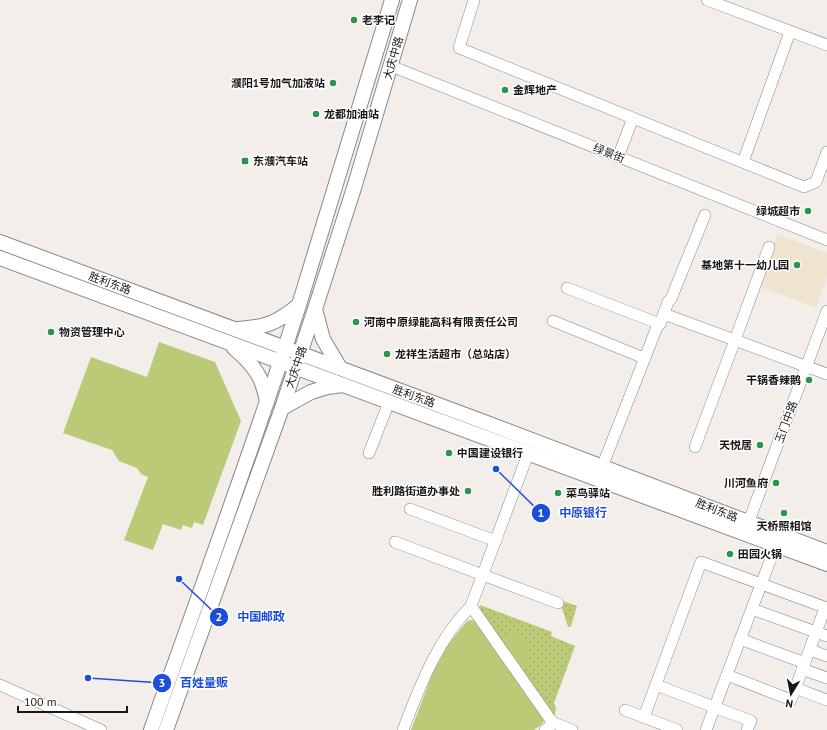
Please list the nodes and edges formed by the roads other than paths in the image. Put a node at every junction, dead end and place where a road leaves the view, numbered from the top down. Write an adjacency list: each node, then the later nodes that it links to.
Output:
1 (392, 0): 18 (main road, 大庆中路)
2 (410, 0): 7 (main road, 大庆中路)
3 (474, 0): 8 (street)
4 (713, 1): 5 (street)
5 (790, 32): 6 (street); 11 (street)
6 (827, 45)
7 (391, 66): 10 (street, 绿景街); 19 (main road, 大庆中路)
8 (633, 118): 10 (street); 11 (street)
9 (827, 152): 11 (street)
10 (618, 157): 13 (street, 绿景街)
11 (743, 162)
12 (705, 214): 21 (street)
13 (827, 240)
14 (0, 242): 24 (main road, 胜利东路)
15 (769, 247): 25 (street)
16 (0, 258): 26 (main road, 胜利东路)
17 (567, 288): 23 (street)
18 (299, 305): 24 (main road); 27 (main road, 大庆中路)
19 (315, 309): 28 (main road, 大庆中路); 33 (main road)
20 (827, 310): 31 (street, 玉门中路)
21 (664, 314): 23 (street); 25 (street)
22 (553, 322): 29 (street)
23 (660, 324): 29 (street)
24 (234, 330): 27 (main road, 胜利东路)
25 (736, 340): 31 (street); 39 (street)
26 (230, 344): 30 (main road, 胜利东路); 36 (main road)
27 (285, 348): 28 (main road, 胜利东路); 30 (main road, 大庆中路)
28 (300, 354): 32 (main road, 大庆中路); 33 (main road, 胜利东路)
29 (644, 358): 42 (street)
30 (281, 362): 32 (main road, 胜利东路); 36 (main road, 大庆中路)
31 (806, 366): 34 (street); 44 (street, 玉门中路)
32 (296, 368): 35 (main road, 胜利东路); 38 (main road, 大庆中路)
33 (340, 368): 42 (main road, 胜利东路)
34 (827, 374)
35 (344, 385): 37 (main road, 胜利东路); 38 (main road)
36 (267, 402): 72 (main road, 大庆中路)
37 (389, 402): 40 (street); 41 (main road, 胜利东路)
38 (282, 408): 73 (main road, 大庆中路)
39 (695, 447)
40 (369, 453)
41 (528, 454): 44 (main road, 胜利东路); 45 (street)
42 (602, 467): 44 (main road, 胜利东路)
43 (410, 509): 45 (street)
44 (747, 528): 47 (main road, 胜利东路); 48 (main road, 胜利东路)
45 (496, 541): 50 (street)
46 (395, 542): 50 (street)
47 (776, 546): 49 (main road, 胜利东路); 51 (street)
48 (827, 552)
49 (827, 564)
50 (483, 575): 52 (street); 53 (street)
51 (761, 584): 54 (street); 55 (street); 64 (street)
52 (558, 603)
53 (471, 606): 70 (street); 74 (street)
54 (826, 608): 56 (street)
55 (752, 609): 56 (street); 57 (street)
56 (822, 634): 58 (street)
57 (740, 639): 60 (street); 61 (street)
58 (810, 650): 59 (street); 60 (street)
59 (827, 656)
60 (804, 666): 62 (street); 65 (street)
61 (727, 675): 65 (street); 67 (street)
62 (827, 678)
63 (0, 685): 71 (street)
64 (656, 685): 67 (street); 69 (street)
65 (795, 688): 66 (street)
66 (827, 700)
67 (715, 707): 78 (street); 79 (street)
68 (625, 710): 69 (street)
69 (644, 717): 77 (street)
70 (554, 724): 75 (street); 76 (street)
71 (101, 730)
72 (150, 730)
73 (166, 730)
74 (403, 730)
75 (544, 730)
76 (572, 730)
77 (677, 730)
78 (706, 730)
79 (747, 730)

